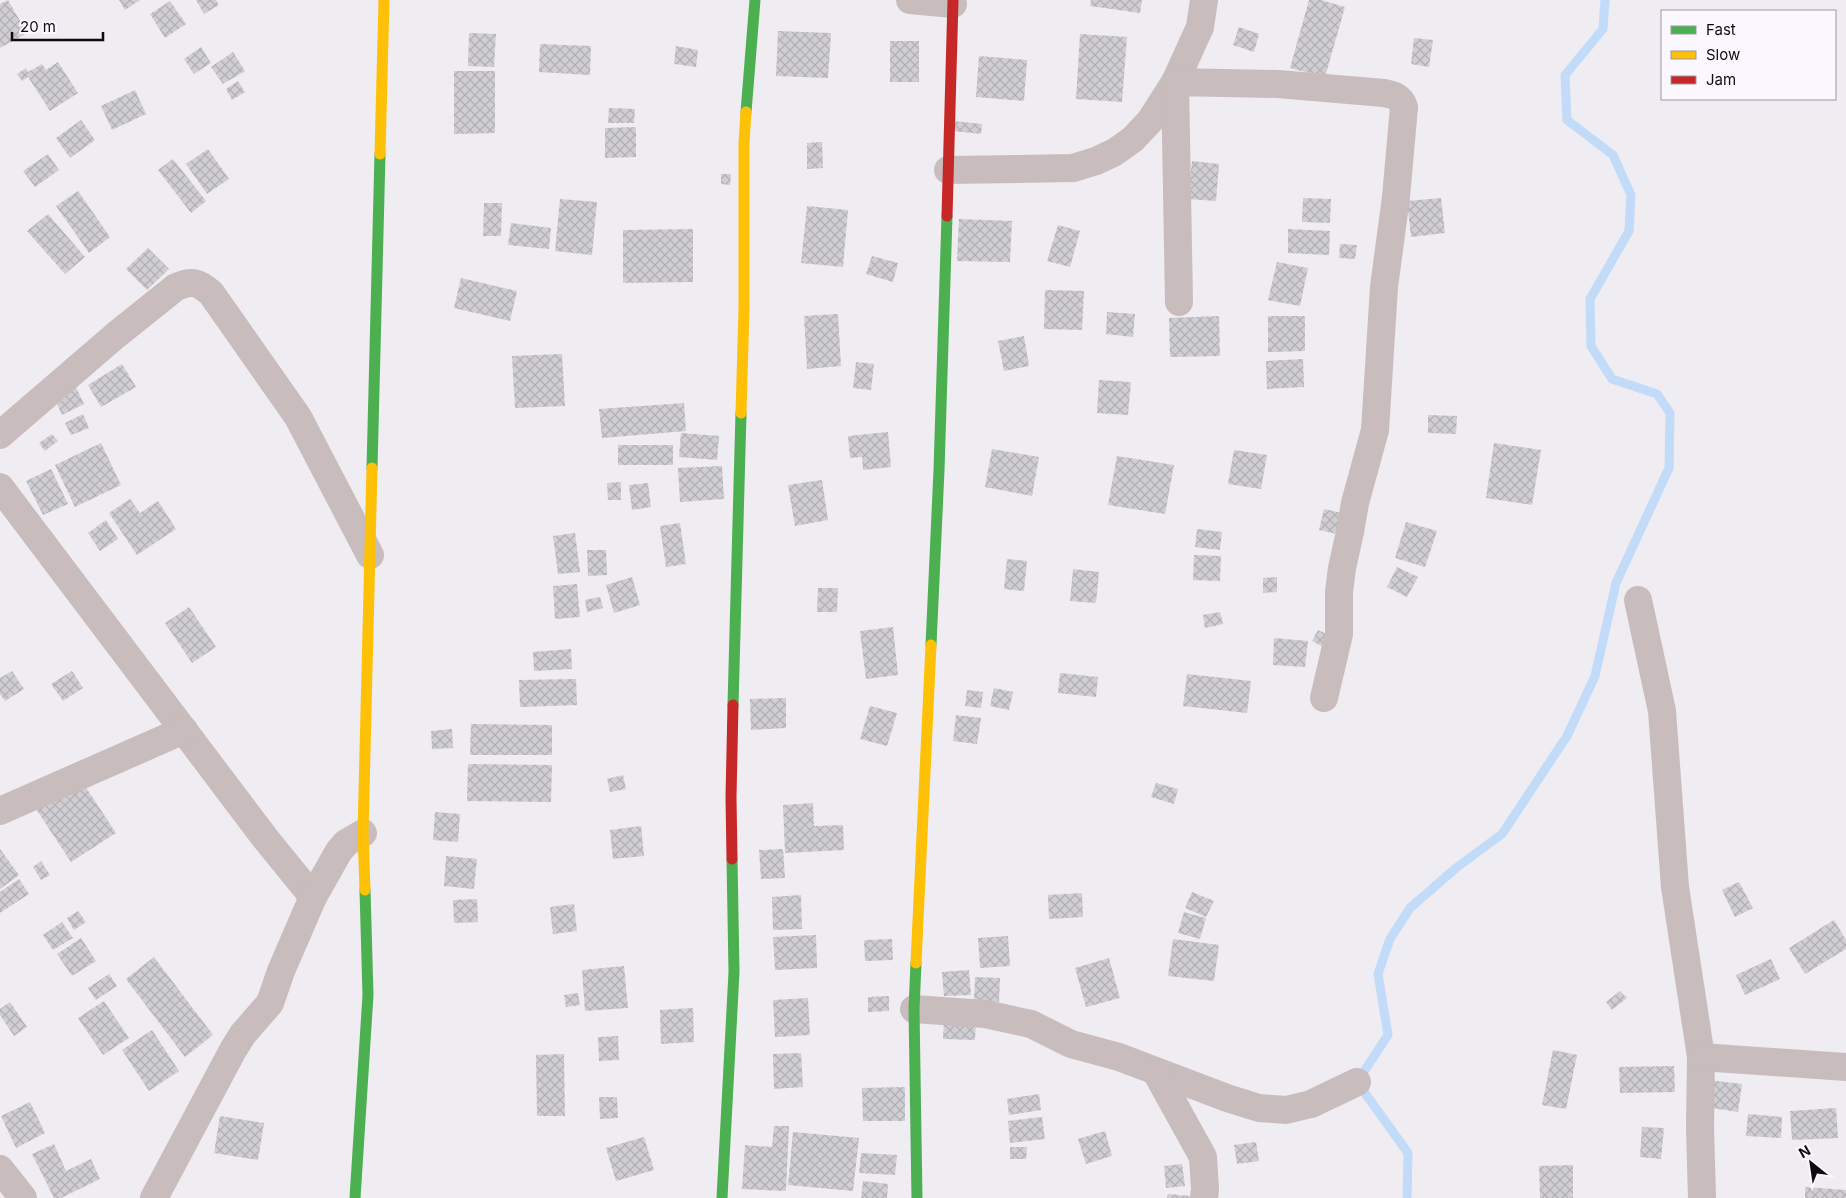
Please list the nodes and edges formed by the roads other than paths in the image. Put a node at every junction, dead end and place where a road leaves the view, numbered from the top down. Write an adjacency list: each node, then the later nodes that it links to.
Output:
1 (384, 0): 11 (street)
2 (755, 0): 27 (street)
3 (910, 0): 5 (street)
4 (1204, 0): 6 (street)
5 (953, 2): 7 (street)
6 (1175, 82): 7 (street); 8 (street); 13 (street)
7 (948, 170): 18 (street)
8 (1179, 302)
9 (0, 435): 11 (street)
10 (0, 487): 14 (street)
11 (370, 556): 16 (street)
12 (1638, 600): 19 (street)
13 (1324, 698)
14 (184, 730): 15 (street); 17 (street)
15 (0, 811)
16 (363, 834): 17 (street); 26 (street)
17 (313, 897): 25 (street)
18 (914, 1009): 21 (street); 28 (street)
19 (1701, 1057): 20 (street); 30 (street)
20 (1846, 1067)
21 (1156, 1072): 22 (street); 29 (street)
22 (1357, 1082)
23 (0, 1169): 24 (street)
24 (23, 1198)
25 (154, 1198)
26 (355, 1198)
27 (722, 1198)
28 (917, 1198)
29 (1204, 1198)
30 (1702, 1198)

